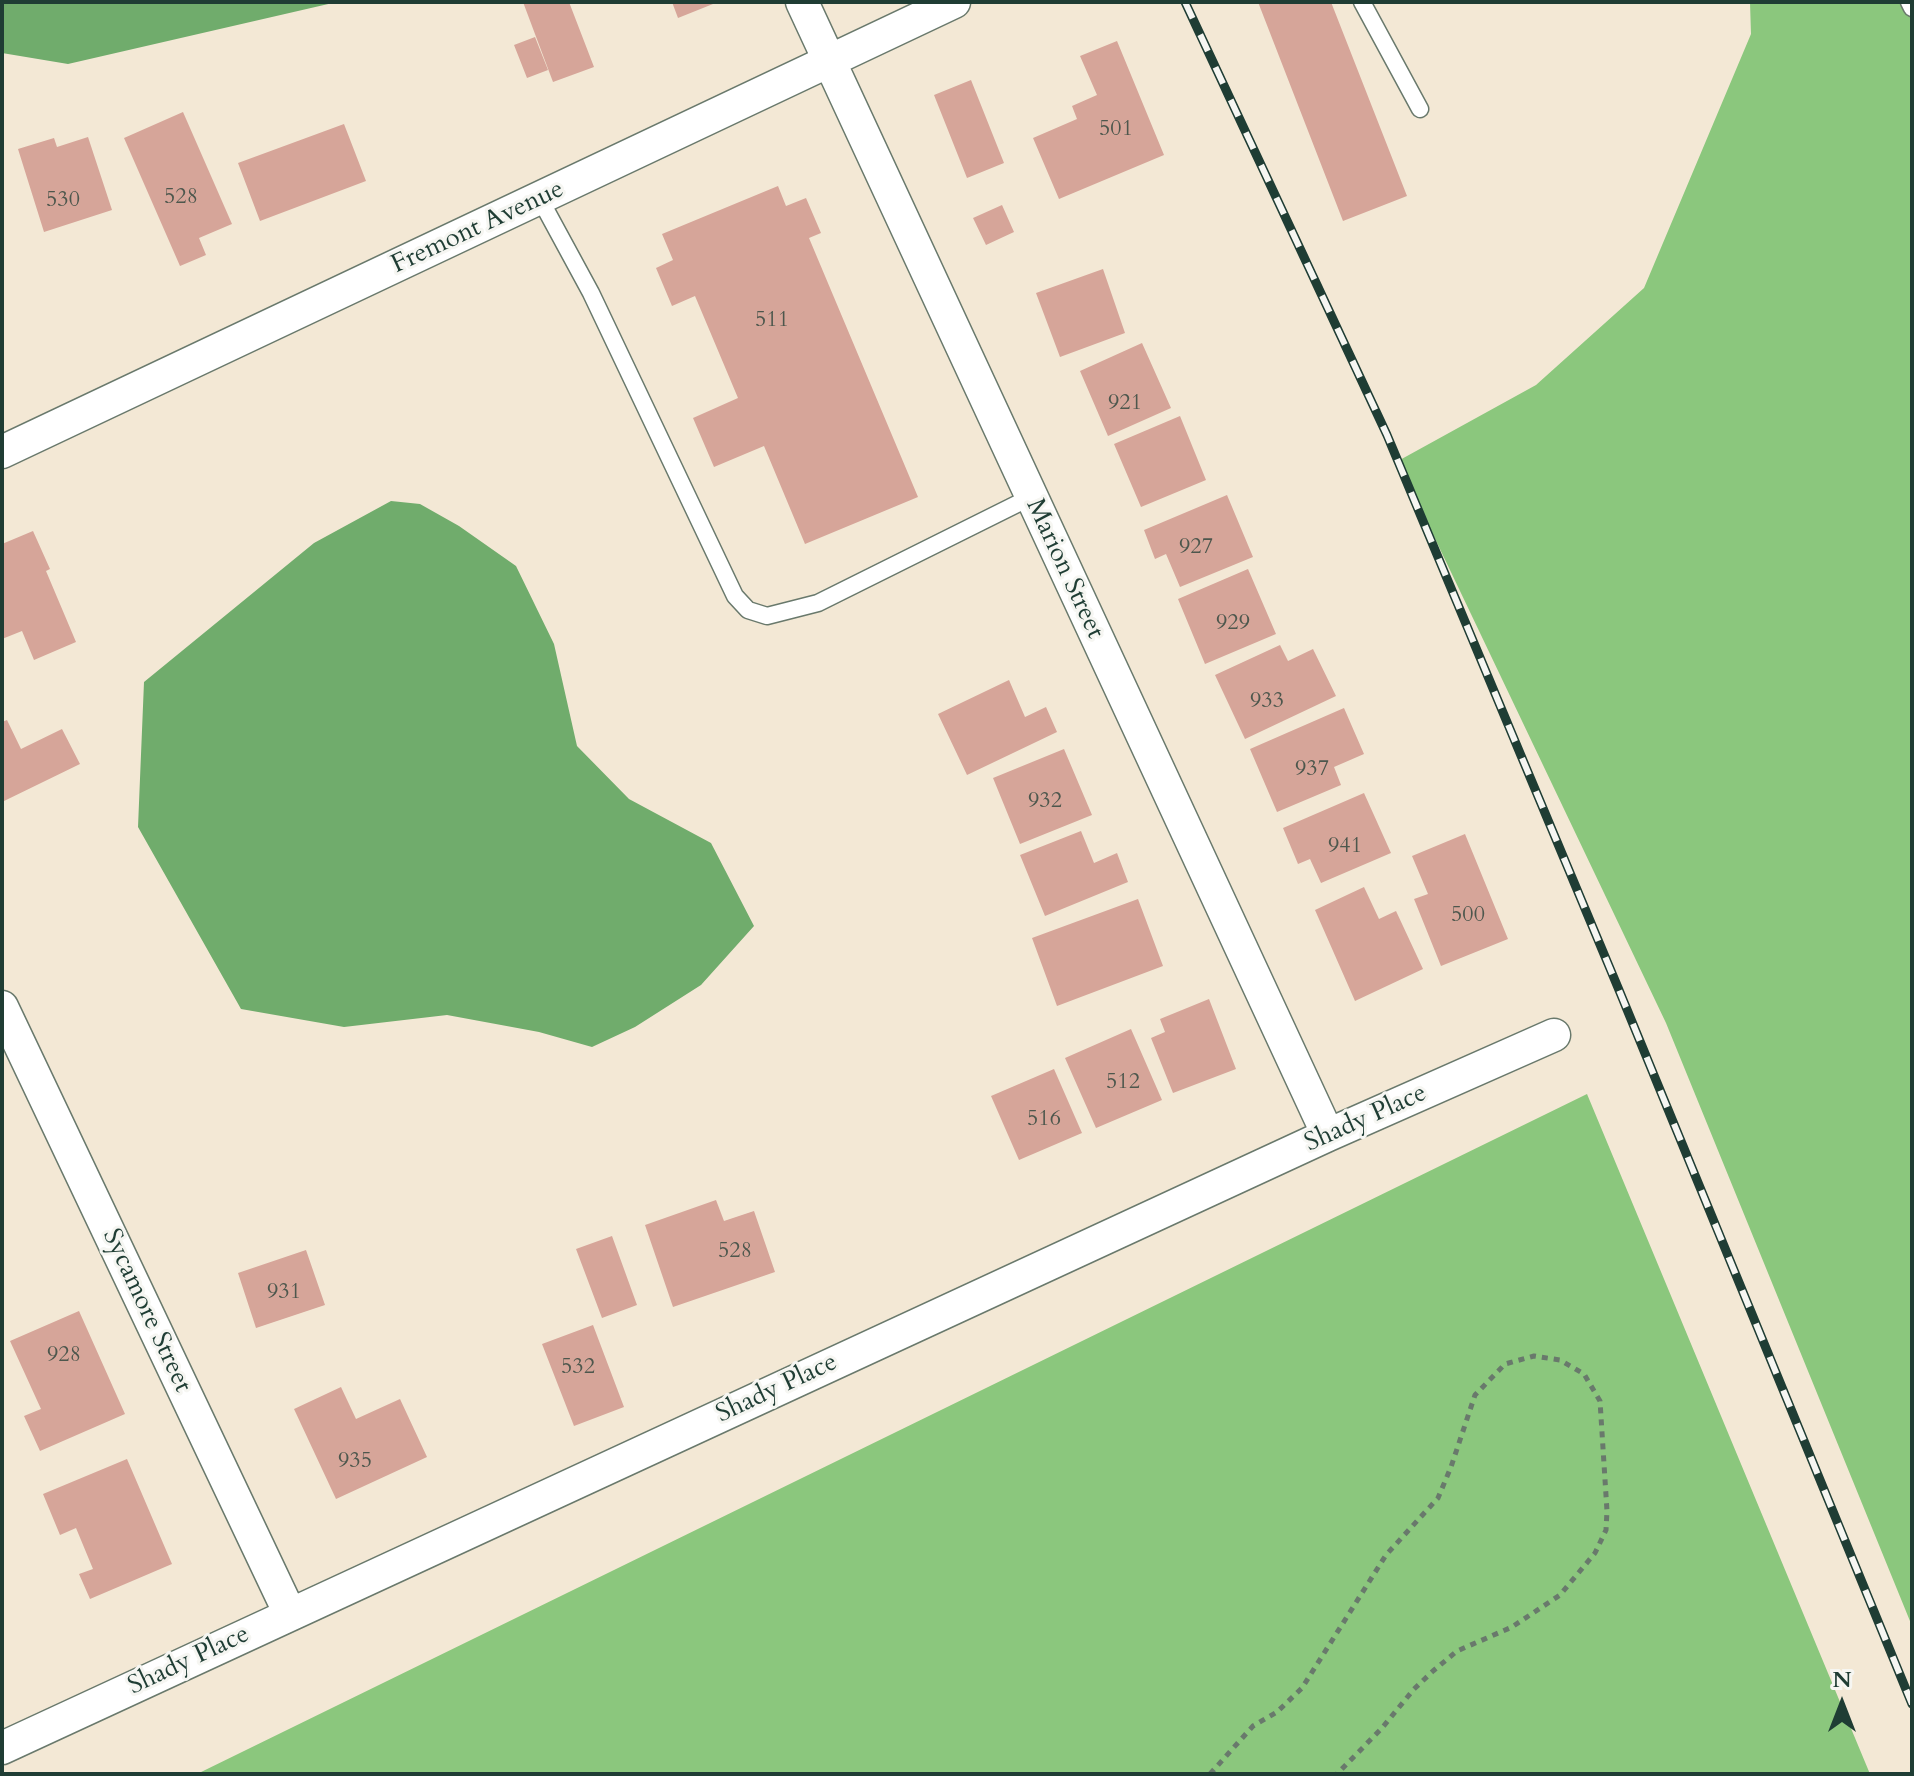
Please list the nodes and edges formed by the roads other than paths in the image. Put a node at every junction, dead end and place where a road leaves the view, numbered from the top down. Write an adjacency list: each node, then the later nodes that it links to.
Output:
1 (802, 2): 6 (street, Marion Street)
2 (954, 2): 6 (street, Fremont Avenue)
3 (1362, 2): 7 (lane)
4 (1909, 2): 5 (lane)
5 (1912, 8)
6 (829, 63): 8 (street, Fremont Avenue); 10 (street, Marion Street)
7 (1420, 109)
8 (540, 199): 9 (street, Fremont Avenue); 10 (lane)
9 (2, 452)
10 (1031, 497): 13 (street, Marion Street)
11 (2, 1007): 14 (street, Sycamore Street)
12 (1554, 1035): 13 (street, Shady Place)
13 (1328, 1135): 14 (street, Shady Place)
14 (290, 1614): 15 (street, Shady Place)
15 (2, 1748)

